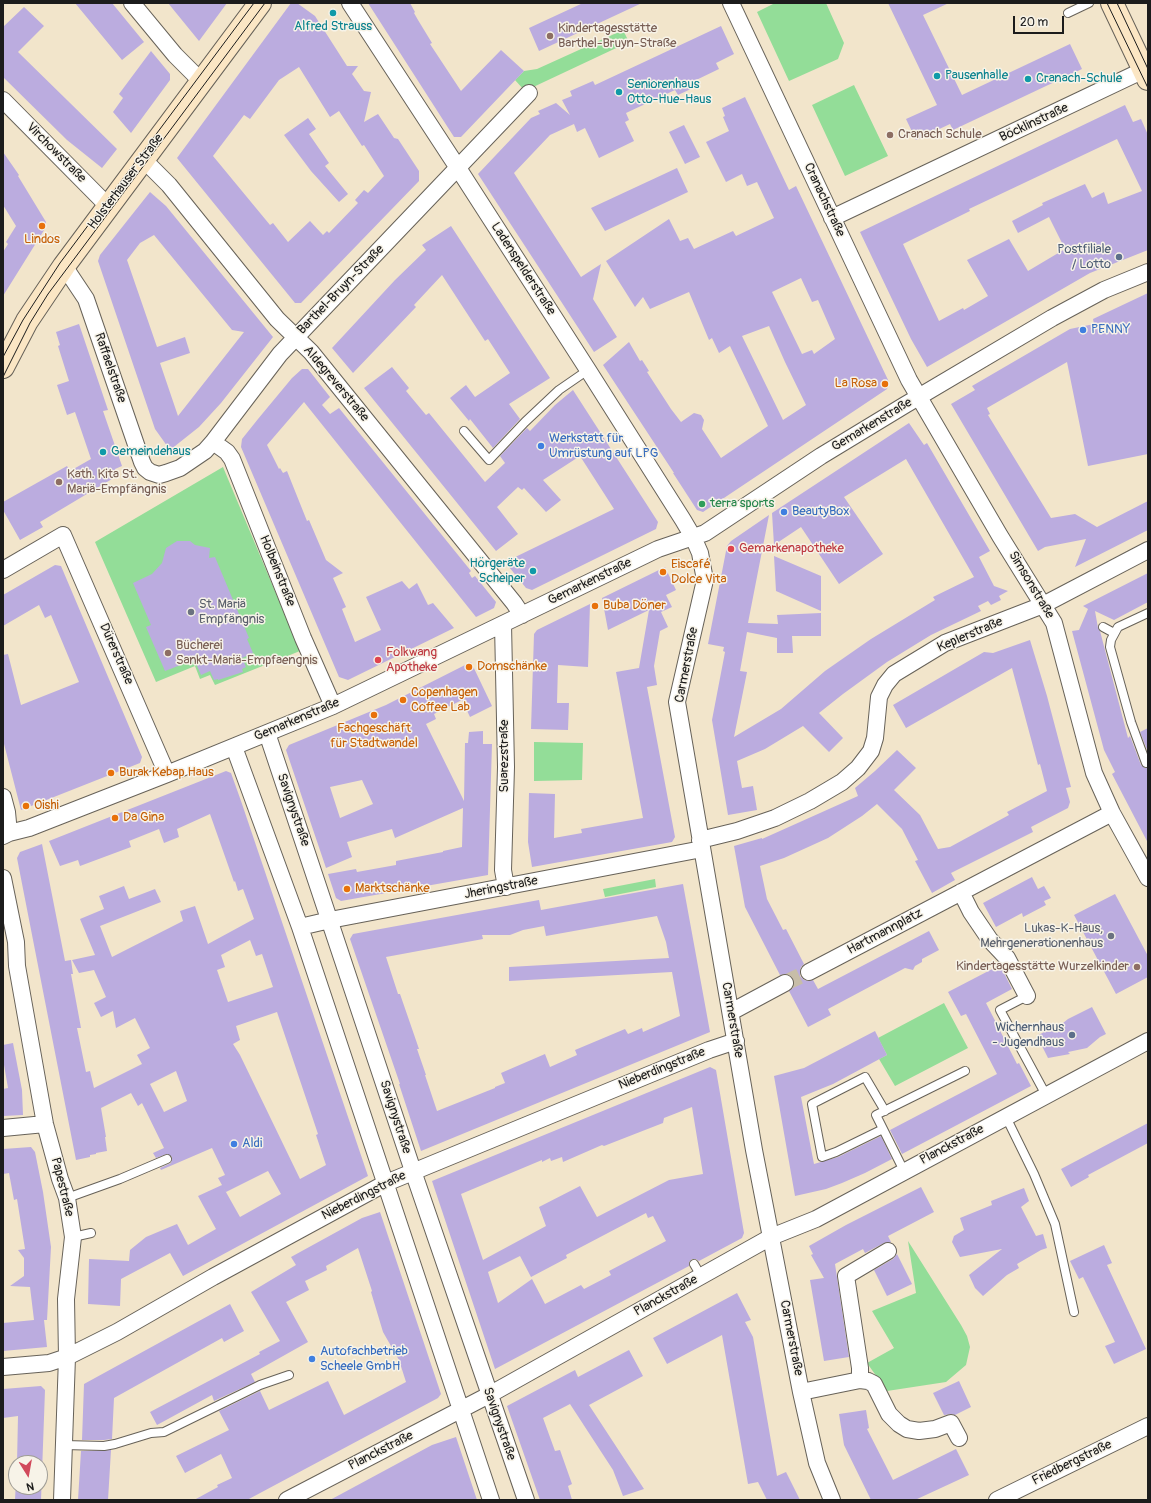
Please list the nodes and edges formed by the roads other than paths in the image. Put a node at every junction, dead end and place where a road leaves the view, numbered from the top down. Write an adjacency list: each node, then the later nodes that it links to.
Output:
1 (132, 3): 9 (street)
2 (260, 3): 9 (main road, Holsterhauser Straße)
3 (350, 3): 13 (street, Ladenspelderstraße)
4 (731, 3): 15 (street, Cranachstraße)
5 (1089, 3): 7 (lane)
6 (1112, 3): 8 (main road)
7 (1068, 13)
8 (1147, 72): 15 (street, Böcklinstraße)
9 (201, 81): 12 (main road, Holsterhauser Straße)
10 (529, 93): 13 (street, Barthel-Bruyn-Straße)
11 (3, 100): 14 (street, Virchowstraße)
12 (143, 159): 14 (main road, Holsterhauser Straße); 18 (street, Aldegreverstraße)
13 (458, 168): 18 (street, Barthel-Bruyn-Straße); 21 (street, Ladenspelderstraße)
14 (108, 206): 16 (main road, Holsterhauser Straße)
15 (832, 218): 22 (street, Cranachstraße)
16 (64, 266): 19 (main road, Holsterhauser Straße); 25 (street, Raffaelstraße)
17 (1148, 272): 22 (street, Gemarkenstraße)
18 (295, 338): 24 (street, Barthel-Bruyn-Straße); 31 (street, Aldegreverstraße)
19 (9, 340): 20 (main road, Holsterhauser Straße)
20 (3, 367)
21 (588, 370): 23 (lane); 26 (street, Ladenspelderstraße)
22 (919, 397): 26 (street, Gemarkenstraße); 29 (street, Simsonstraße)
23 (464, 432)
24 (213, 442): 25 (street, Barthel-Bruyn-Straße); 35 (street, Holbeinstraße)
25 (150, 472)
26 (693, 537): 31 (street, Gemarkenstraße); 43 (street, Carmerstraße)
27 (1148, 550): 29 (street, Keplerstraße)
28 (3, 570): 39 (street, Dürerstraße)
29 (1043, 605): 41 (street, Simsonstraße); 43 (street, Keplerstraße)
30 (1148, 613): 34 (lane)
31 (522, 615): 32 (street, Gemarkenstraße)
32 (503, 624): 35 (street, Gemarkenstraße); 46 (street, Suarezstraße)
33 (1103, 627): 34 (lane)
34 (1114, 633): 38 (lane)
35 (333, 706): 36 (street, Gemarkenstraße)
36 (267, 733): 37 (street, Gemarkenstraße); 48 (street, Savignystraße)
37 (234, 747): 39 (street, Gemarkenstraße); 49 (street)
38 (1147, 764)
39 (167, 774): 42 (street, Gemarkenstraße)
40 (3, 797): 42 (street)
41 (1112, 813): 45 (street, Simsonstraße); 47 (street)
42 (6, 834)
43 (701, 844): 46 (street, Jheringstraße); 53 (street, Carmerstraße)
44 (3, 878): 60 (street, Papestraße)
45 (1148, 878)
46 (506, 887): 48 (street, Jheringstraße)
47 (961, 892): 50 (street, Hartmannplatz); 52 (street)
48 (330, 920): 49 (street, Jheringstraße); 64 (street, Savignystraße)
49 (300, 927): 66 (street)
50 (809, 972)
51 (785, 984): 53 (street)
52 (1027, 996): 57 (lane)
53 (731, 1012): 54 (street, Carmerstraße)
54 (736, 1041): 64 (street, Nieberdingstraße); 70 (street, Carmerstraße)
55 (1148, 1041): 57 (street, Planckstraße)
56 (965, 1070): 58 (lane)
57 (1046, 1095): 59 (street, Planckstraße)
58 (885, 1112): 62 (lane); 62 (lane)
59 (1006, 1116): 65 (street, Planckstraße); 72 (lane)
60 (45, 1124): 61 (street); 67 (street, Papestraße)
61 (3, 1128)
62 (883, 1129): 65 (lane)
63 (167, 1160): 67 (lane)
64 (413, 1171): 66 (street, Nieberdingstraße); 78 (street, Savignystraße)
65 (904, 1171): 70 (street, Planckstraße)
66 (386, 1183): 73 (street, Nieberdingstraße); 79 (street)
67 (67, 1198): 69 (street, Papestraße)
68 (91, 1233): 69 (lane)
69 (73, 1237): 73 (street, Papestraße)
70 (771, 1237): 77 (street, Carmerstraße); 78 (street, Planckstraße)
71 (888, 1251): 76 (street)
72 (1074, 1312)
73 (67, 1357): 74 (street, Nieberdingstraße); 82 (street, Papestraße)
74 (3, 1367)
75 (289, 1375): 82 (lane)
76 (860, 1380): 77 (street); 81 (street)
77 (801, 1392): 87 (street, Carmerstraße)
78 (489, 1395): 79 (street, Planckstraße); 86 (street, Savignystraße)
79 (461, 1410): 84 (street, Planckstraße); 85 (street)
80 (1148, 1426): 88 (street, Friedbergstraße)
81 (959, 1438)
82 (64, 1445): 83 (street, Papestraße)
83 (62, 1500)
84 (287, 1500)
85 (491, 1500)
86 (526, 1500)
87 (832, 1500)
88 (996, 1500)

